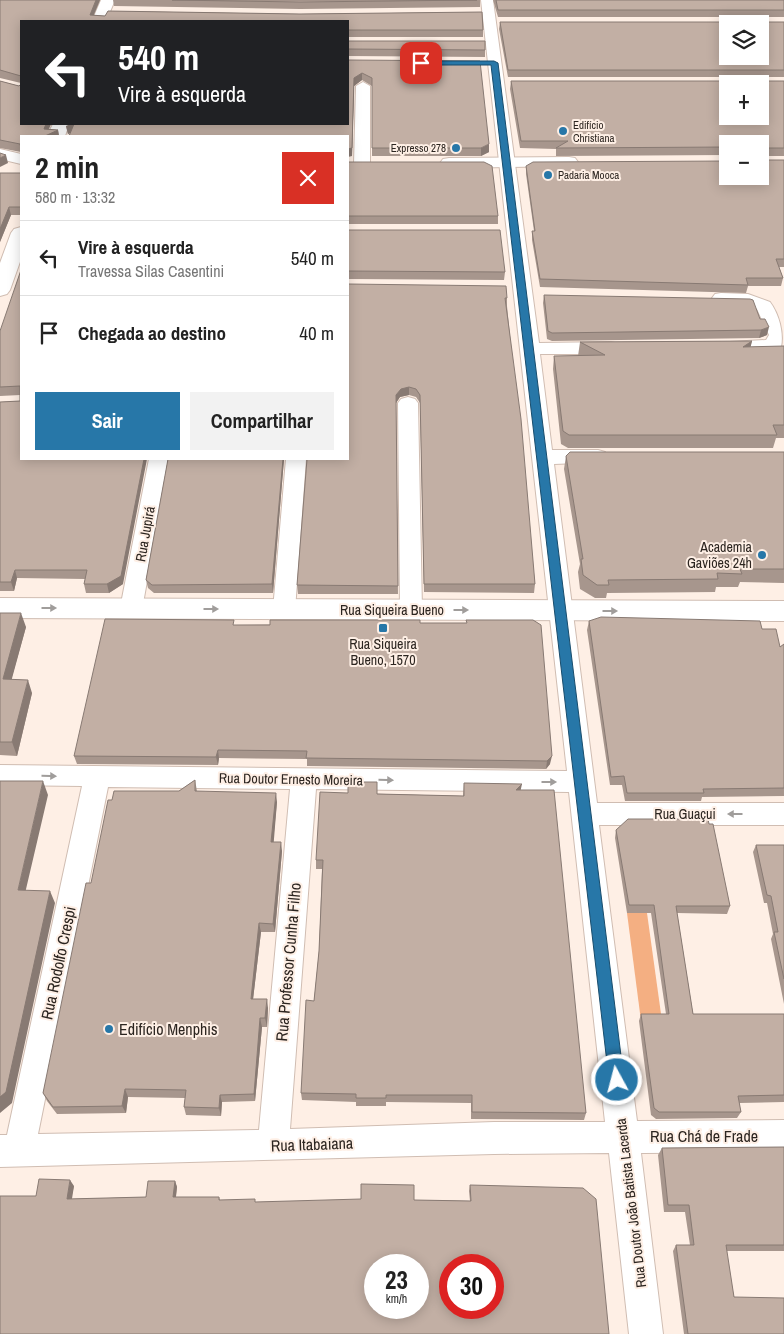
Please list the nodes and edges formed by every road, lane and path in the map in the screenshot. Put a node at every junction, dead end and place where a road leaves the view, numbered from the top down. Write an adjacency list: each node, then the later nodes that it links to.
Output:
1 (489, 14): 8 (street, Rua Doutor João Batista Lacerda)
2 (363, 86): 5 (street)
3 (0, 154): 4 (main road)
4 (20, 159)
5 (363, 162)
6 (432, 162): 8 (main road)
7 (589, 162): 8 (main road)
8 (507, 163): 10 (street, Rua Doutor João Batista Lacerda)
9 (495, 231): 10 (street)
10 (515, 231): 13 (street, Rua Doutor João Batista Lacerda)
11 (20, 236): 12 (main road)
12 (0, 290)
13 (518, 290): 14 (street); 18 (street, Rua Doutor João Batista Lacerda)
14 (544, 296)
15 (708, 298): 16 (street)
16 (703, 347)
17 (626, 348): 18 (street)
18 (530, 349): 20 (street, Rua Doutor João Batista Lacerda)
19 (408, 403): 27 (street)
20 (542, 457): 21 (street); 28 (street, Rua Doutor João Batista Lacerda)
21 (615, 457)
22 (159, 460): 25 (street, Rua Jupirá)
23 (296, 460): 26 (street)
24 (0, 608): 25 (main road, Rua Siqueira Bueno, one-way to 25)
25 (131, 609): 26 (main road, Rua Siqueira Bueno, one-way to 26)
26 (284, 610): 27 (main road, Rua Siqueira Bueno)
27 (411, 610): 28 (main road, Rua Siqueira Bueno, one-way to 28)
28 (561, 611): 29 (main road, Rua Siqueira Bueno, one-way to 29); 33 (street, Rua Doutor João Batista Lacerda)
29 (784, 612)
30 (0, 775): 31 (street, Rua Doutor Ernesto Moreira, one-way to 31)
31 (98, 776): 32 (street, Rua Doutor Ernesto Moreira); 39 (street, Rua Rodolfo Crespi)
32 (304, 779): 33 (street, Rua Doutor Ernesto Moreira, one-way to 33); 38 (street, Rua Professor Cunha Filho)
33 (581, 782): 34 (street, Rua Doutor João Batista Lacerda)
34 (586, 814): 35 (street, Rua Guaçui, one-way to 34); 36 (street, Rua Doutor João Batista Lacerda)
35 (784, 814)
36 (623, 1136): 37 (street, Rua Chá de Frade); 38 (street, Rua Itabaiana); 40 (street, Rua Doutor João Batista Lacerda)
37 (784, 1136)
38 (273, 1145): 39 (street, Rua Itabaiana)
39 (10, 1151)
40 (646, 1334)

